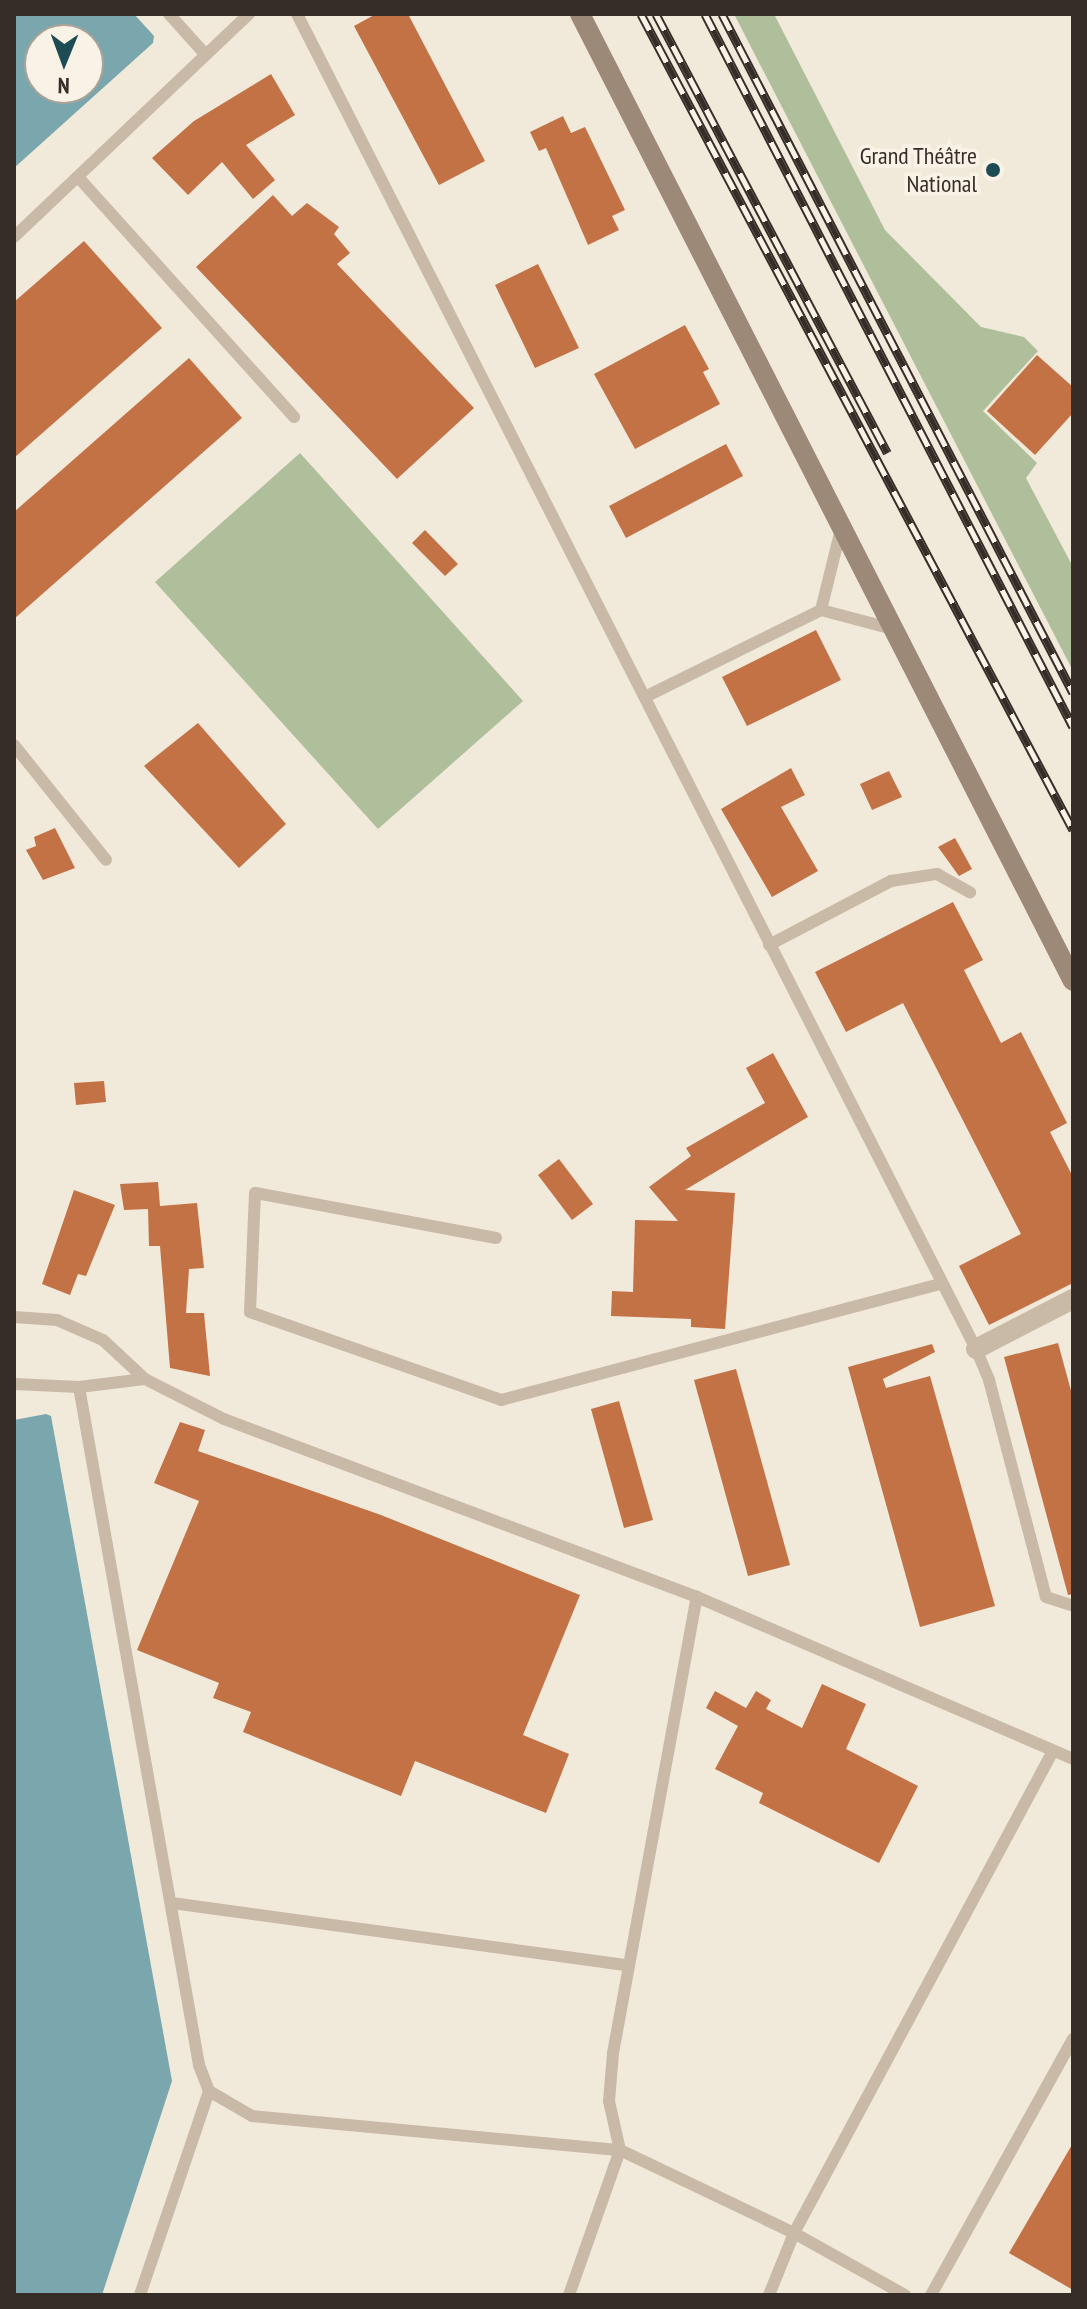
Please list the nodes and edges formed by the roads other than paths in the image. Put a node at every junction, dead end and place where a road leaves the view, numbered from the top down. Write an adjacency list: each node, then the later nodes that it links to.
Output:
1 (169, 14): 5 (lane)
2 (249, 14): 5 (lane)
3 (297, 14): 12 (lane)
4 (580, 14): 9 (street)
5 (205, 54): 6 (lane)
6 (78, 177): 7 (lane); 8 (lane)
7 (14, 237)
8 (294, 417)
9 (842, 524): 10 (lane); 11 (street)
10 (821, 610): 11 (lane); 12 (lane)
11 (896, 630): 17 (street)
12 (647, 696): 16 (lane)
13 (14, 745): 14 (lane)
14 (106, 860)
15 (970, 892): 16 (lane)
16 (769, 945): 19 (lane)
17 (1073, 981)
18 (496, 1238): 19 (lane)
19 (941, 1284): 22 (lane)
20 (1073, 1299): 22 (street)
21 (14, 1317): 23 (lane)
22 (976, 1349): 27 (lane)
23 (145, 1379): 25 (lane); 26 (lane)
24 (14, 1384): 25 (lane)
25 (79, 1387): 30 (lane)
26 (697, 1597): 28 (lane); 31 (lane)
27 (1073, 1606)
28 (1053, 1751): 29 (lane); 35 (lane)
29 (1073, 1759)
30 (172, 1903): 31 (lane); 33 (lane)
31 (627, 1965): 34 (lane)
32 (1073, 2039): 40 (lane)
33 (209, 2091): 34 (lane); 36 (lane)
34 (620, 2150): 35 (lane); 37 (lane)
35 (794, 2233): 38 (lane); 39 (lane)
36 (140, 2295)
37 (569, 2295)
38 (769, 2295)
39 (905, 2295)
40 (931, 2295)

